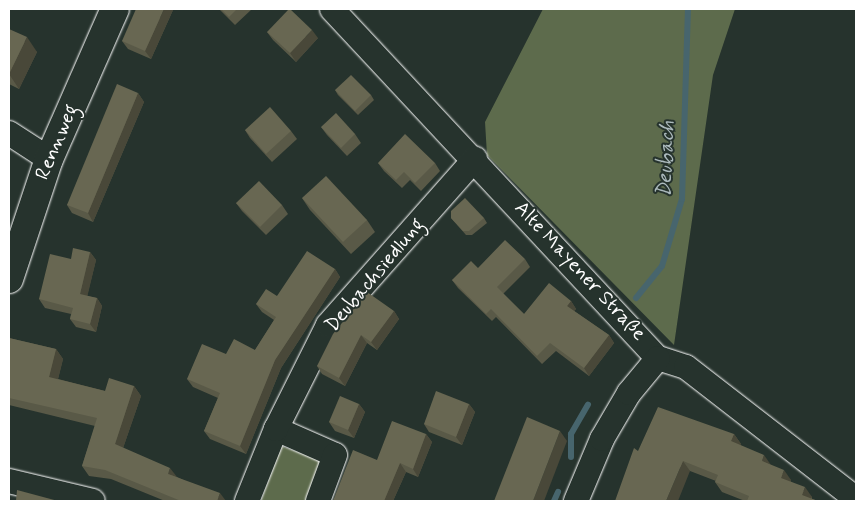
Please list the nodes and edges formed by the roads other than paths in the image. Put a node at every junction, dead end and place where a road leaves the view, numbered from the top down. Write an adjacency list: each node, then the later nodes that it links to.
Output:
1 (115, 9): 4 (street, Rennweg)
2 (332, 9): 5 (street, Alte Mayener Straße)
3 (9, 133): 4 (street)
4 (49, 159): 6 (street, Rennweg)
5 (475, 159): 7 (street, Alte Mayener Straße); 8 (street, Deubachsiedlung)
6 (9, 279)
7 (658, 358): 10 (street, Alte Mayener Straße); 14 (street)
8 (276, 429): 12 (street, Deubachsiedlung); 13 (street)
9 (9, 481): 11 (street)
10 (856, 499)
11 (93, 501)
12 (247, 501)
13 (318, 501)
14 (576, 501)

